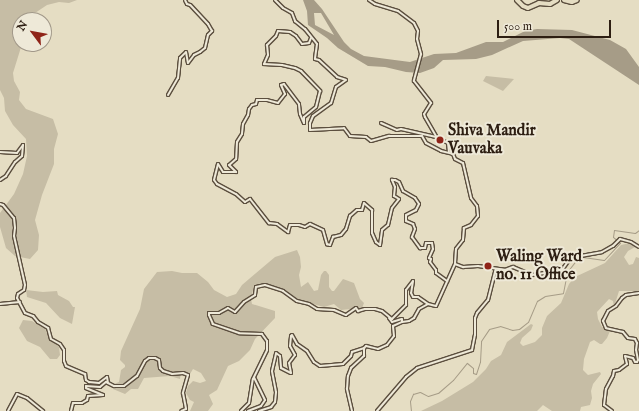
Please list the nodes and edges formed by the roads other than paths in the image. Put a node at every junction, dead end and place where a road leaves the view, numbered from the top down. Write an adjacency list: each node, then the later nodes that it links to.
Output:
1 (185, 0): 9 (street)
2 (276, 0): 8 (street)
3 (369, 0): 11 (street)
4 (517, 0): 5 (highway)
5 (557, 0)
6 (564, 0): 7 (highway)
7 (577, 0)
8 (311, 38): 13 (street); 19 (street)
9 (168, 95)
10 (381, 123): 11 (street)
11 (437, 138): 13 (street)
12 (0, 152): 14 (street)
13 (449, 152): 17 (street)
14 (0, 180)
15 (0, 204): 21 (street)
16 (639, 247): 18 (street)
17 (455, 264): 18 (street); 19 (street)
18 (496, 269): 37 (street)
19 (447, 281): 23 (street)
20 (639, 293): 38 (street)
21 (20, 302): 22 (street); 28 (street)
22 (0, 304)
23 (428, 304): 24 (street); 25 (street)
24 (389, 318): 25 (street); 27 (street)
25 (402, 322): 26 (street)
26 (364, 348): 35 (street); 36 (street)
27 (254, 376): 33 (street); 34 (street)
28 (108, 383): 31 (street); 32 (street)
29 (8, 411): 30 (street)
30 (43, 411)
31 (71, 411)
32 (181, 411)
33 (241, 411)
34 (248, 411)
35 (260, 411)
36 (352, 411)
37 (377, 411)
38 (612, 411)

